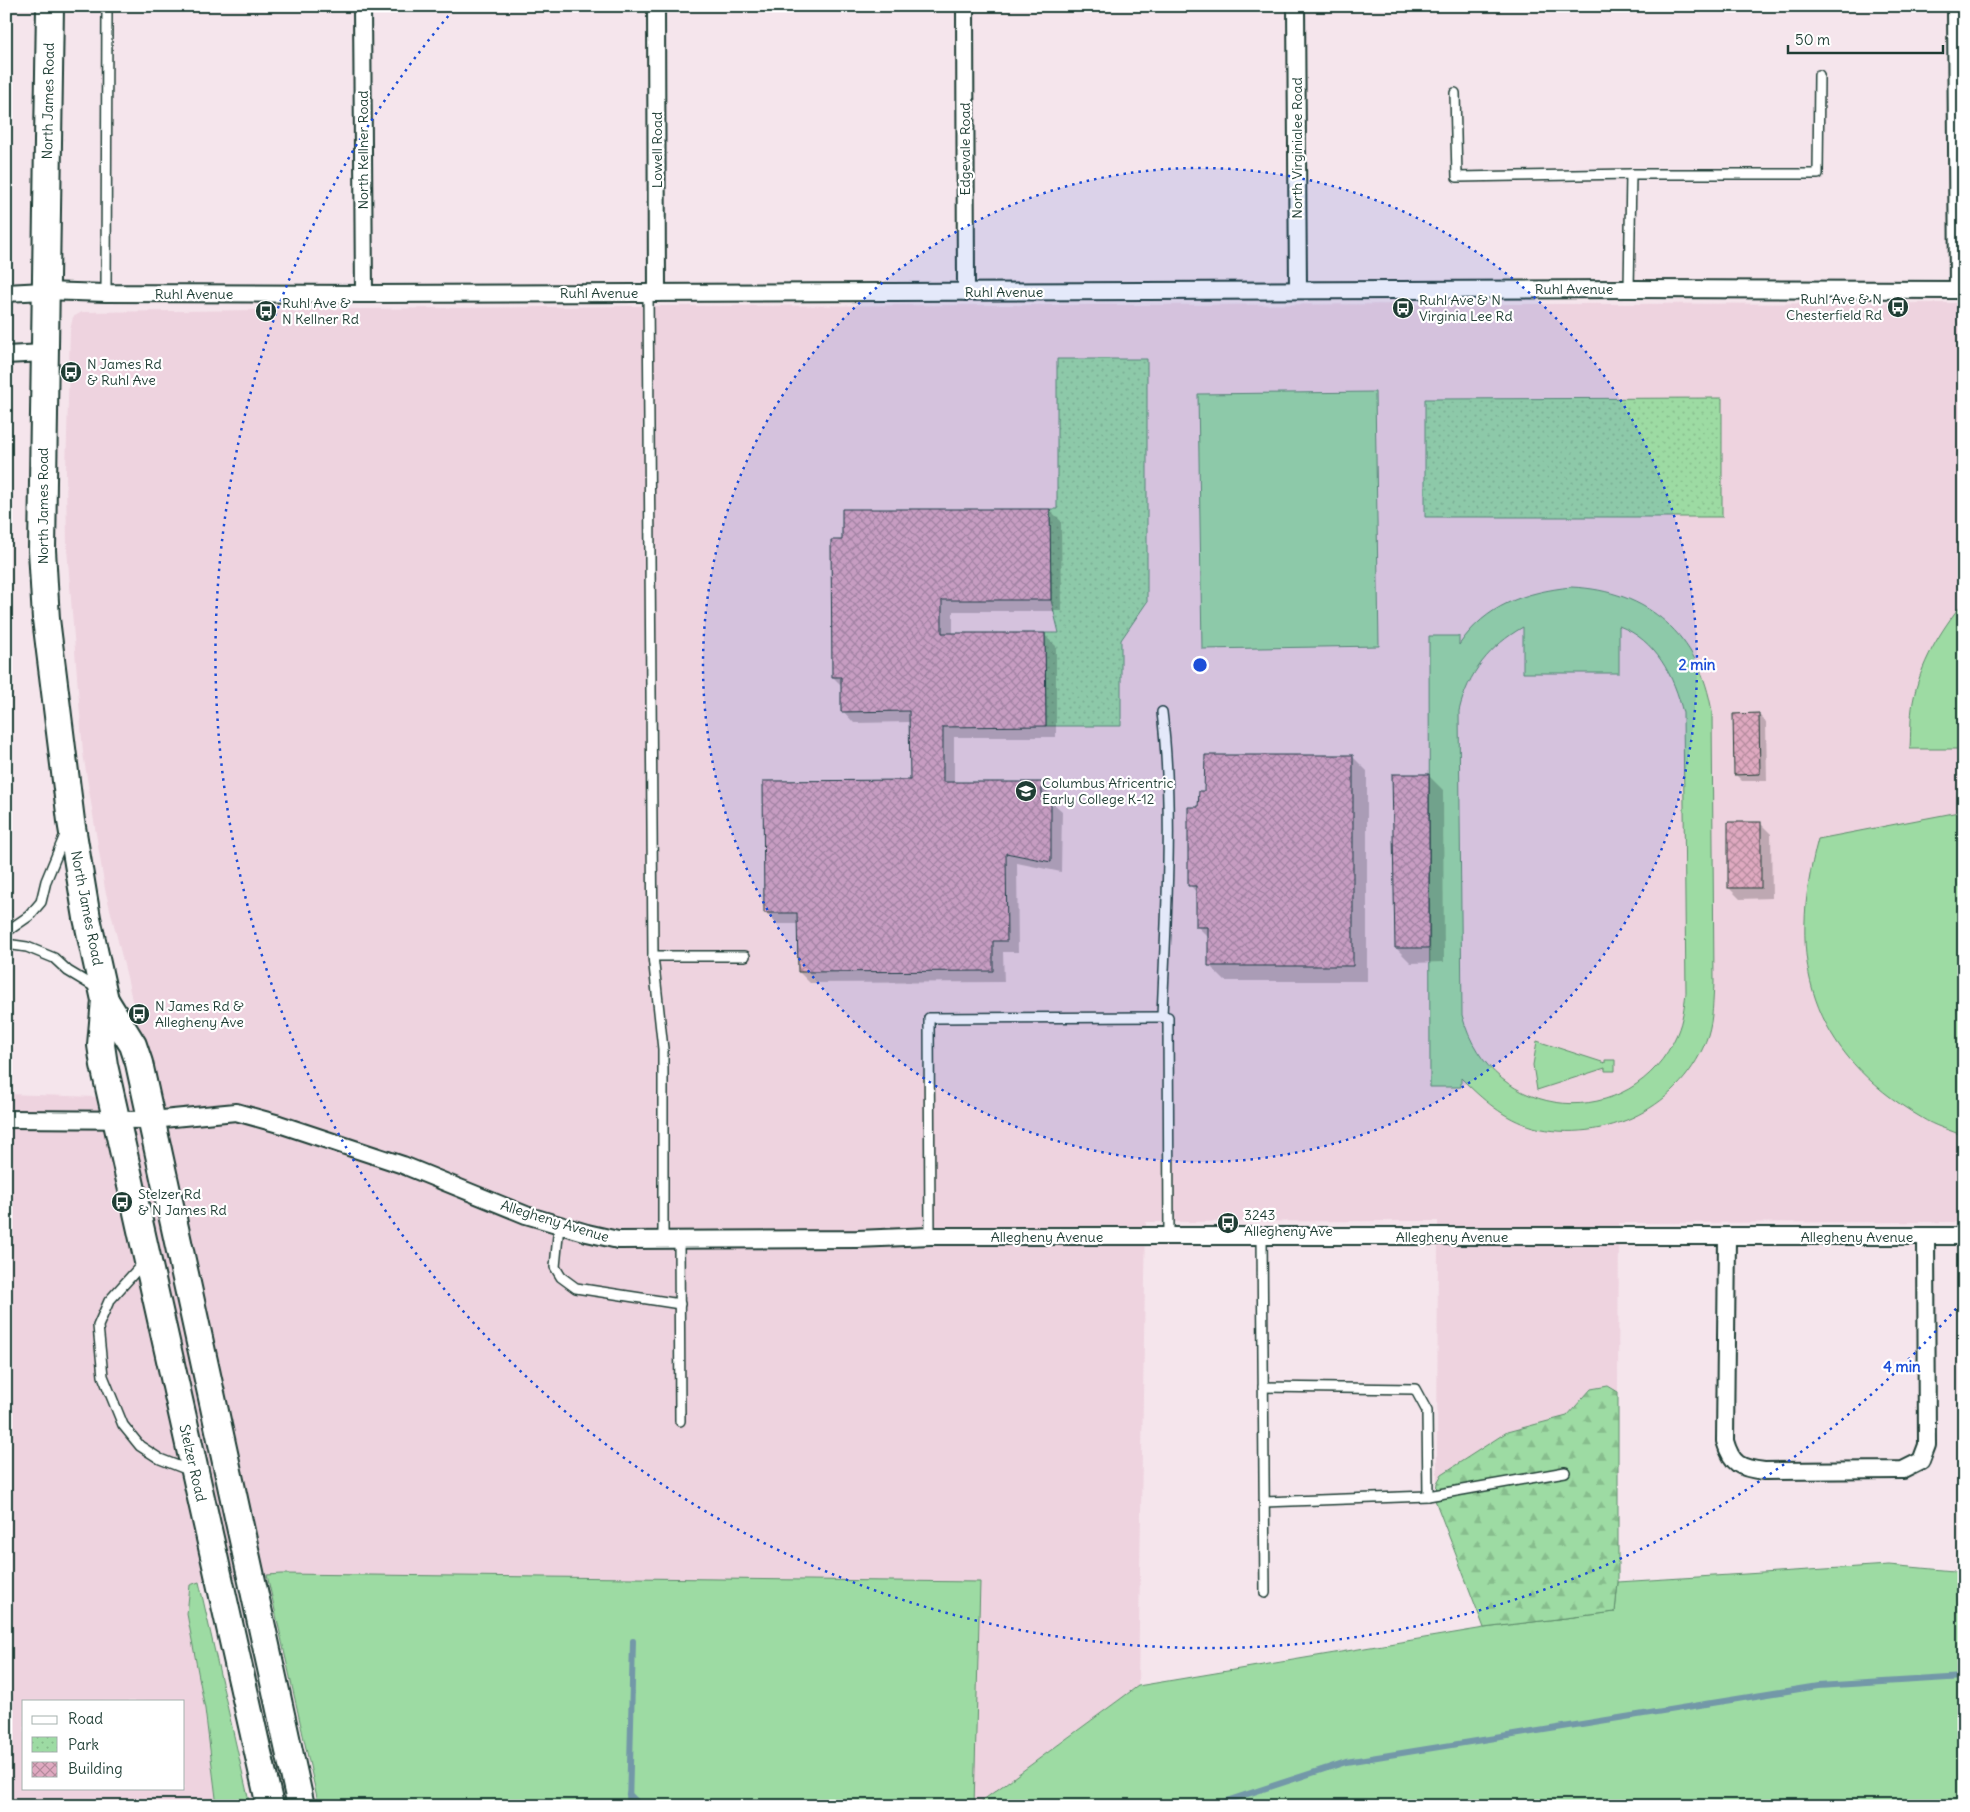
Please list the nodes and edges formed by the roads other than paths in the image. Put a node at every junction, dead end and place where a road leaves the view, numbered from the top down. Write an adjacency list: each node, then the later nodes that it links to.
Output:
1 (50, 6): 12 (main road, North James Road)
2 (107, 6): 18 (lane)
3 (362, 6): 19 (street, North Kellner Road)
4 (656, 6): 17 (street, Lowell Road)
5 (965, 6): 15 (street, Edgevale Road)
6 (1296, 6): 13 (street, North Virginialee Road)
7 (1956, 6): 14 (street)
8 (1819, 75): 10 (lane)
9 (1455, 93): 10 (lane)
10 (1631, 174): 11 (lane)
11 (1630, 289): 13 (street, Ruhl Avenue); 14 (street, Ruhl Avenue)
12 (44, 290): 16 (street, Ruhl Avenue); 18 (street, Ruhl Avenue); 20 (main road, North James Road)
13 (1298, 290): 15 (street, Ruhl Avenue)
14 (1961, 290)
15 (966, 292): 17 (street, Ruhl Avenue)
16 (6, 293)
17 (653, 293): 19 (street, Ruhl Avenue); 26 (lane)
18 (106, 294): 19 (street, Ruhl Avenue)
19 (364, 294)
20 (44, 353): 21 (street); 23 (main road, North James Road)
21 (6, 355)
22 (1162, 712): 29 (lane)
23 (71, 821): 24 (lane); 28 (main road, North James Road)
24 (6, 932)
25 (6, 944): 28 (lane)
26 (652, 956): 27 (lane); 40 (lane)
27 (745, 956)
28 (104, 996): 31 (main road, North James Road); 32 (main road, North James Road)
29 (1162, 1017): 34 (lane); 39 (lane)
30 (6, 1119): 31 (street)
31 (117, 1120): 32 (street); 41 (main road, Stelzer Road)
32 (152, 1120): 33 (street, Allegheny Avenue); 51 (main road)
33 (559, 1225): 40 (street, Allegheny Avenue); 42 (lane)
34 (930, 1236): 39 (street, Allegheny Avenue); 40 (street, Allegheny Avenue)
35 (1926, 1236): 36 (street, Allegheny Avenue); 38 (street, Allegheny Avenue); 38 (street)
36 (1964, 1236)
37 (1262, 1237): 38 (street, Allegheny Avenue); 39 (street, Allegheny Avenue); 43 (lane)
38 (1727, 1237)
39 (1169, 1238)
40 (671, 1239): 42 (lane)
41 (148, 1258): 46 (main road, Stelzer Road); 46 (lane)
42 (680, 1304): 44 (lane)
43 (1263, 1387): 47 (lane); 48 (lane)
44 (680, 1421)
45 (1566, 1472): 47 (lane)
46 (195, 1473): 50 (main road, Stelzer Road)
47 (1428, 1496): 48 (lane)
48 (1264, 1502): 49 (lane)
49 (1265, 1593)
50 (270, 1806)
51 (301, 1806)

